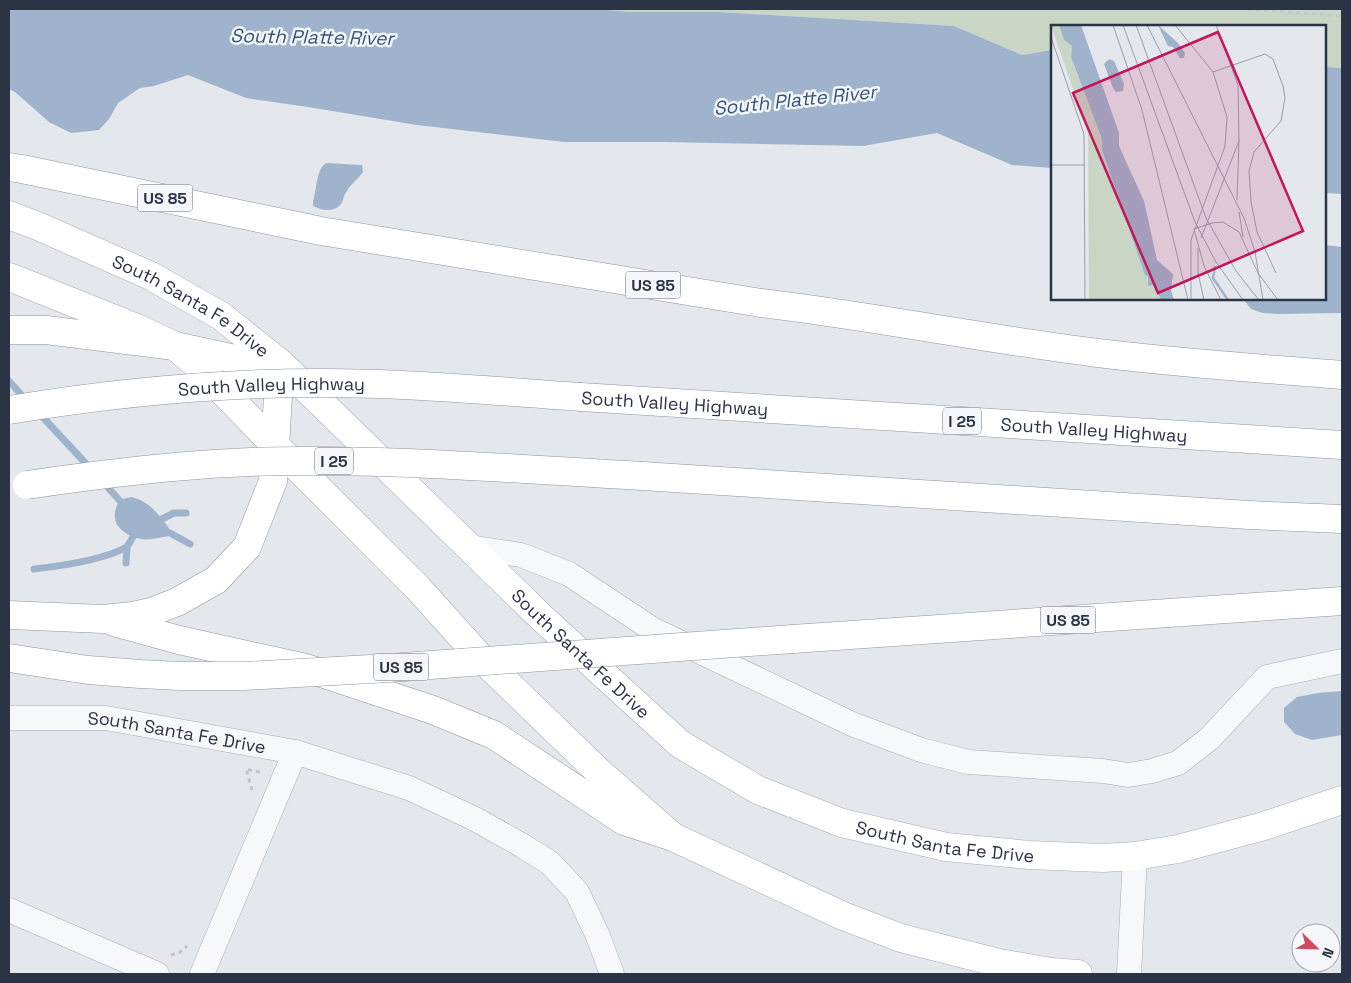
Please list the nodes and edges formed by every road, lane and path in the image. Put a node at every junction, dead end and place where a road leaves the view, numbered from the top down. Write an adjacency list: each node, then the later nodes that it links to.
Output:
1 (1248, 9): 2 (path)
2 (1342, 16)
3 (9, 167): 9 (main road, US 85)
4 (9, 215): 8 (main road, South Santa Fe Drive)
5 (9, 277): 7 (main road)
6 (9, 330): 7 (main road)
7 (175, 346): 8 (main road); 12 (main road)
8 (280, 363): 12 (main road); 15 (main road, South Santa Fe Drive)
9 (1342, 375)
10 (9, 410): 11 (main road, South Valley Highway / I 25, bridge)
11 (1342, 444)
12 (276, 446): 18 (main road); 26 (main road)
13 (18, 487): 14 (main road, I 25, bridge)
14 (1342, 519)
15 (469, 547): 20 (street); 27 (main road, South Santa Fe Drive)
16 (1342, 601): 19 (main road, US 85, bridge)
17 (9, 615): 18 (main road)
18 (103, 619): 26 (main road)
19 (9, 658)
20 (1342, 661)
21 (9, 718): 22 (street, South Santa Fe Drive)
22 (295, 752): 32 (street); 33 (street, South Santa Fe Drive)
23 (246, 769): 24 (path)
24 (248, 798)
25 (1342, 800): 27 (main road, South Santa Fe Drive)
26 (673, 837): 31 (main road)
27 (1135, 856): 35 (street)
28 (9, 910): 30 (street)
29 (189, 942): 30 (path)
30 (163, 965)
31 (978, 966): 34 (main road)
32 (202, 974)
33 (612, 974)
34 (1078, 974)
35 (1129, 974)

